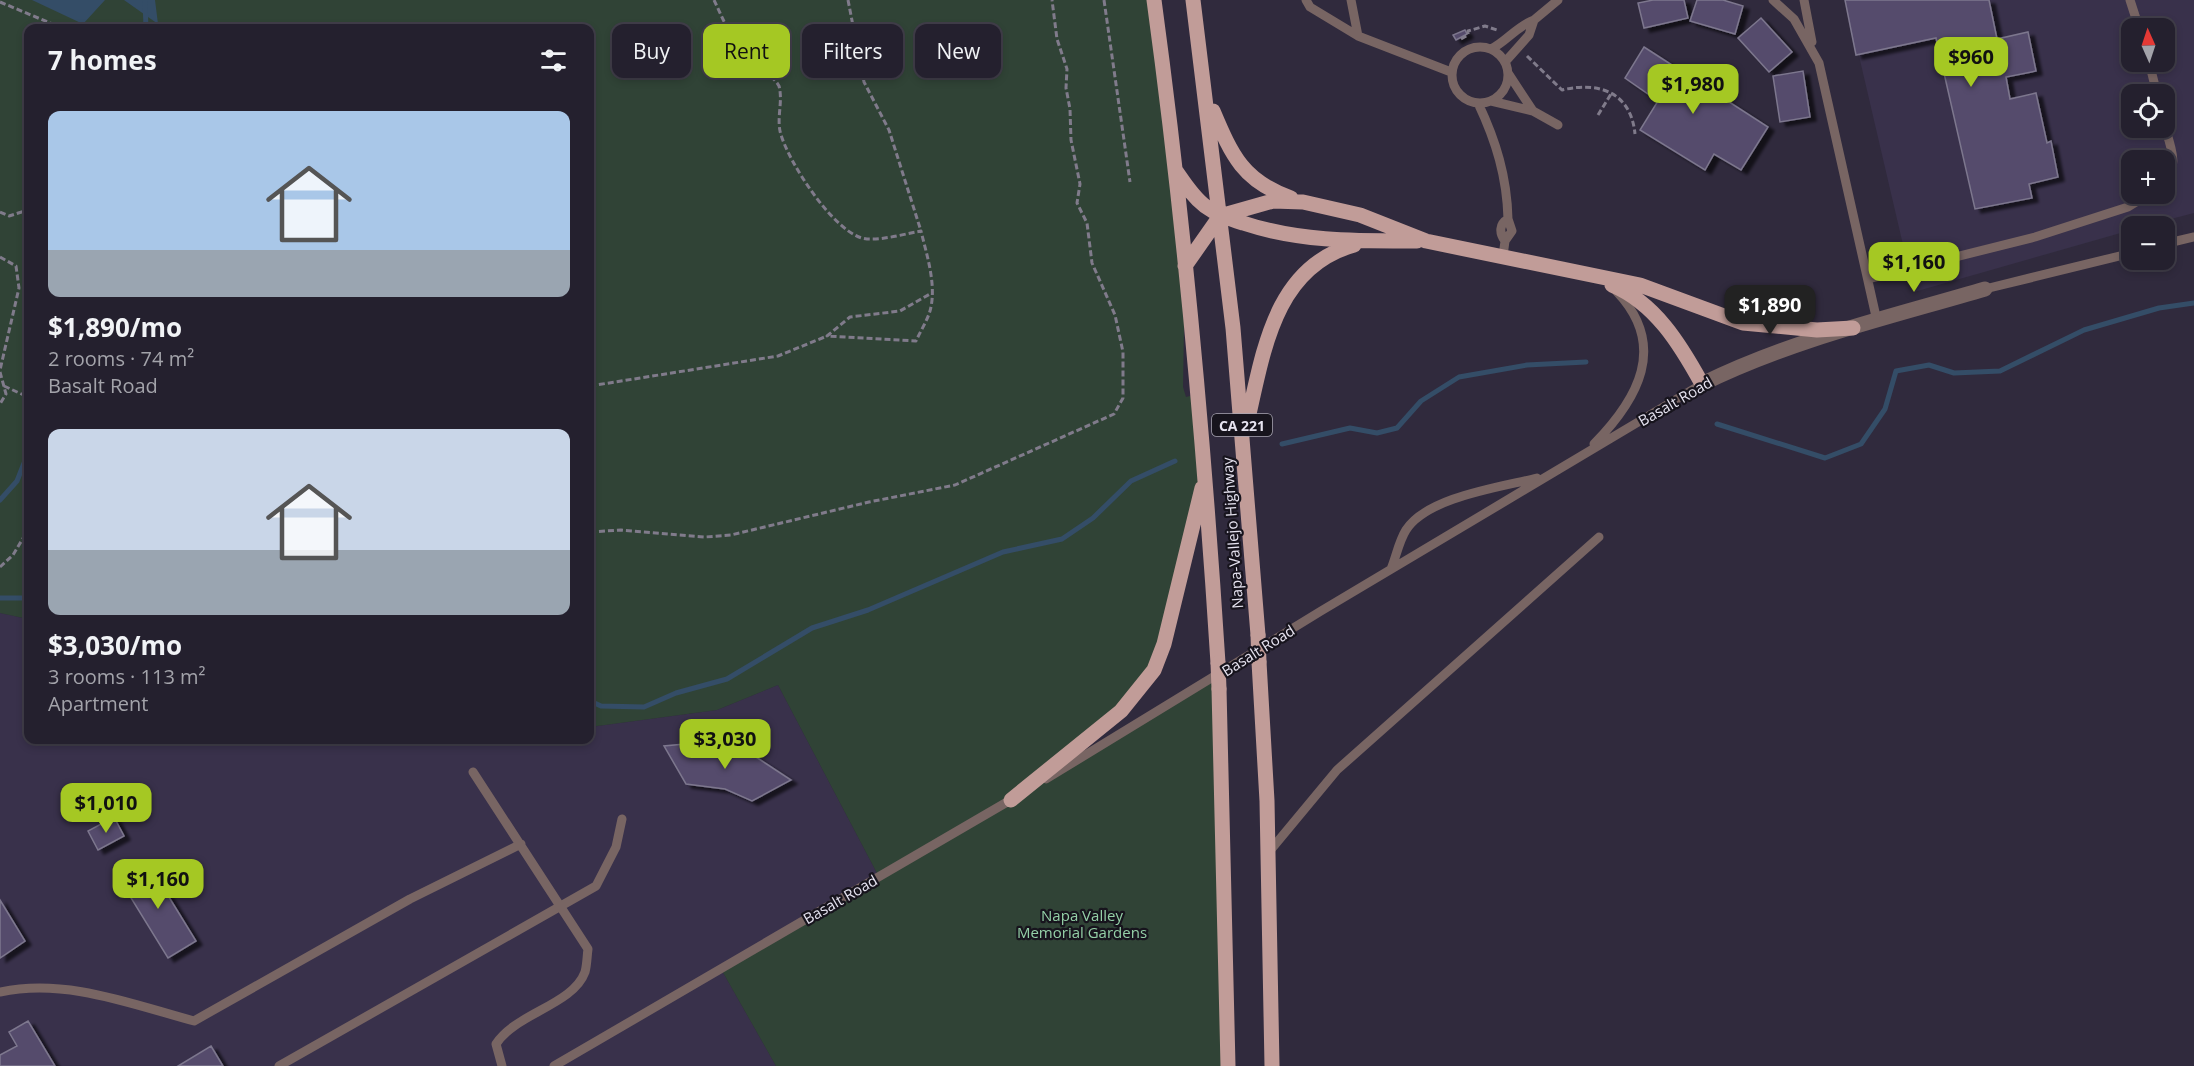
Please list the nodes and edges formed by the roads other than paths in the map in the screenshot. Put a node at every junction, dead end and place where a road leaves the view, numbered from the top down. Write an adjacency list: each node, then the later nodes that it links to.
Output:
1 (1154, 0): 21 (main road, Napa-Vallejo Highway / CA 221)
2 (1193, 0): 16 (main road, Napa-Vallejo Highway / CA 221)
3 (1306, 0): 11 (lane)
4 (1351, 0): 11 (lane)
5 (1558, 0): 10 (lane)
6 (1773, 0): 13 (lane)
7 (1804, 0): 13 (lane)
8 (2130, 0): 9 (lane)
9 (2136, 18)
10 (1534, 20): 12 (lane); 14 (lane)
11 (1358, 36): 15 (lane)
12 (1491, 49): 14 (lane); 15 (lane)
13 (1814, 50): 33 (lane)
14 (1506, 67): 17 (lane); 19 (lane)
15 (1451, 72): 18 (lane)
16 (1206, 91): 22 (main road); 24 (main road, Napa-Vallejo Highway / CA 221)
17 (1491, 100): 18 (lane); 19 (lane)
18 (1478, 103): 29 (lane)
19 (1533, 111): 20 (lane)
20 (1558, 125)
21 (1175, 170): 24 (main road); 31 (main road, Napa-Vallejo Highway / CA 221)
22 (1303, 202): 24 (main road); 27 (main road)
23 (2133, 204): 33 (lane)
24 (1220, 216): 26 (main road); 31 (main road); 38 (main road, Napa-Vallejo Highway / CA 221)
25 (2194, 237): 28 (lane)
26 (1382, 241): 27 (main road); 38 (main road)
27 (1426, 241): 29 (main road)
28 (2175, 241)
29 (1504, 249): 32 (main road)
30 (2121, 255): 34 (lane)
31 (1185, 266): 40 (main road, Napa-Vallejo Highway / CA 221)
32 (1593, 276): 36 (main road); 37 (main road); 39 (lane)
33 (1868, 279): 35 (lane)
34 (1985, 289): 35 (street, Basalt Road)
35 (1877, 321): 36 (street, Basalt Road)
36 (1853, 328): 37 (street, Basalt Road)
37 (1702, 384): 39 (lane, Basalt Road)
38 (1243, 439): 48 (main road, Napa-Vallejo Highway / CA 221, bridge)
39 (1585, 453): 41 (lane, Basalt Road)
40 (1206, 470): 45 (main road); 54 (main road, Napa-Vallejo Highway / CA 221, bridge)
41 (1548, 475): 43 (lane, Basalt Road); 43 (lane)
42 (1599, 537): 48 (lane)
43 (1391, 569): 45 (lane, Basalt Road)
44 (473, 772): 47 (lane)
45 (1011, 800): 53 (lane, Basalt Road)
46 (622, 819): 49 (lane)
47 (521, 844): 49 (lane); 50 (lane)
48 (1269, 852): 55 (main road, Napa-Vallejo Highway / CA 221)
49 (560, 906): 51 (lane); 52 (lane)
50 (0, 992)
51 (279, 1066)
52 (502, 1066)
53 (554, 1066)
54 (1228, 1066)
55 (1272, 1066)

